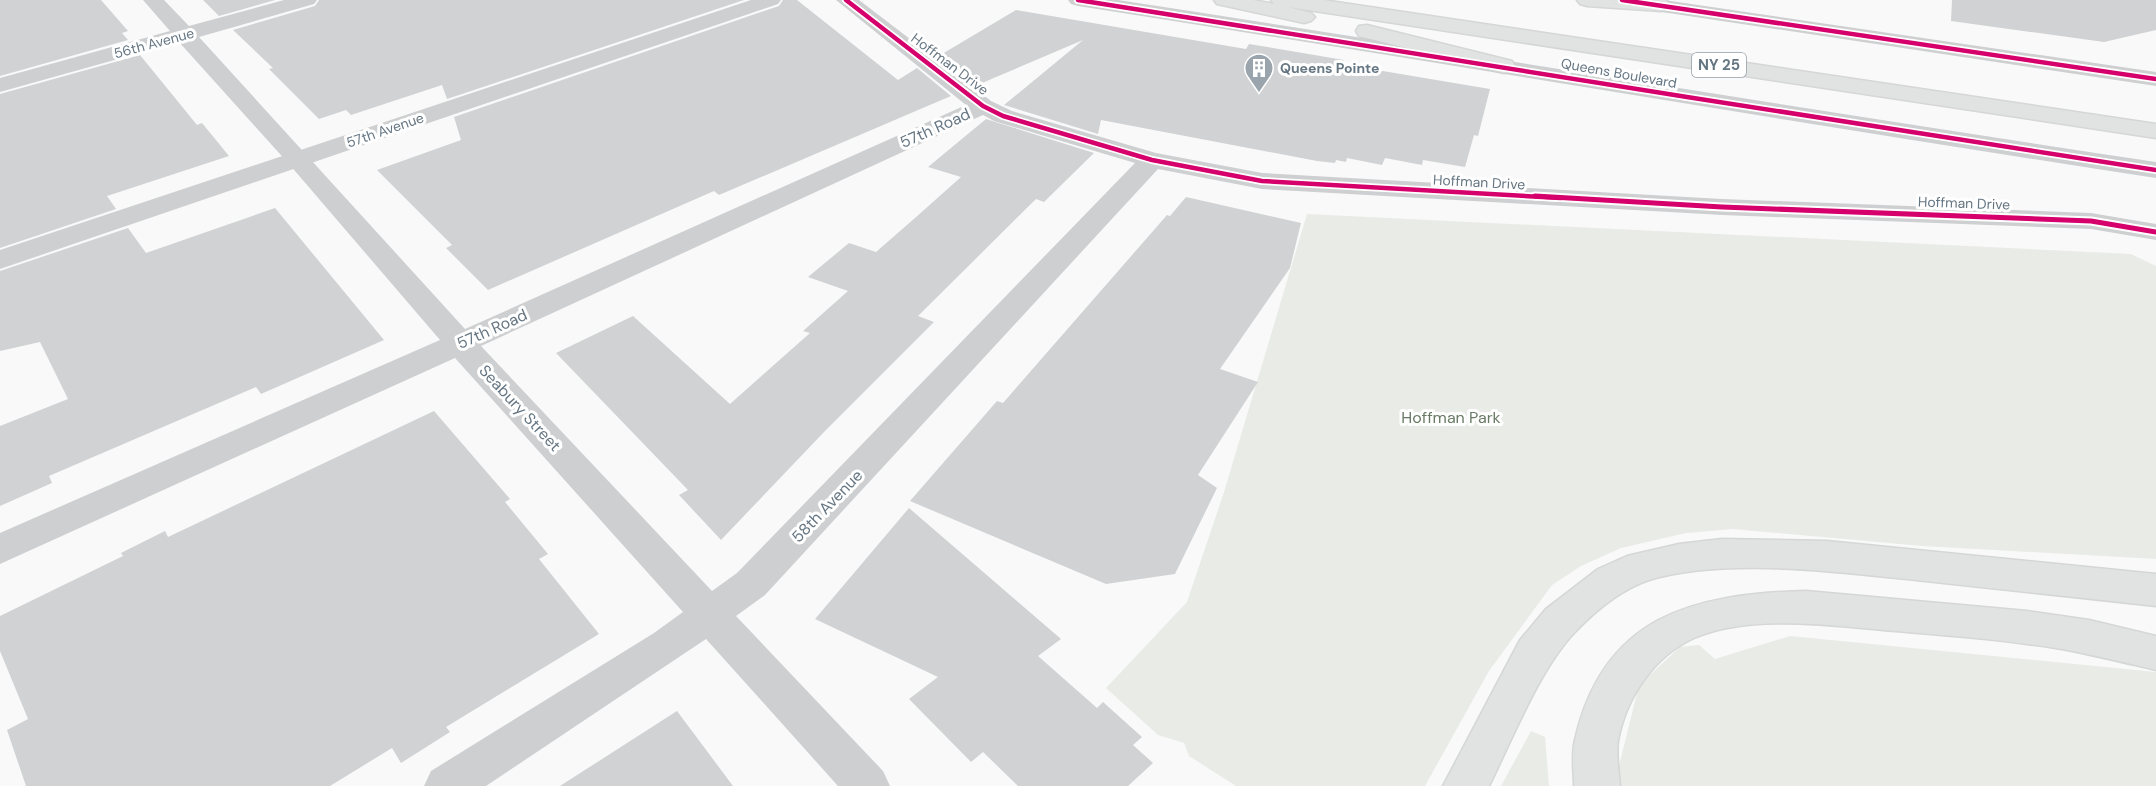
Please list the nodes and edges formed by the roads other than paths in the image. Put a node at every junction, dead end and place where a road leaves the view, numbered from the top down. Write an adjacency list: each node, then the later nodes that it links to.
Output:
1 (153, 0): 12 (street, Seabury Street)
2 (307, 0): 12 (street, 56th Avenue)
3 (771, 0): 19 (street, 57th Avenue)
4 (846, 0): 16 (street, Hoffman Drive)
5 (1078, 0): 13 (street, Queens Boulevard)
6 (1224, 0): 13 (main road)
7 (1281, 0): 18 (main road, Queens Boulevard / NY 25)
8 (1587, 0): 10 (main road)
9 (1622, 0): 10 (street)
10 (1651, 3): 14 (street)
11 (1455, 5): 17 (main road, NY 25)
12 (184, 34): 15 (street, 56th Avenue); 19 (street, Seabury Street)
13 (1504, 66): 21 (street, Queens Boulevard)
14 (2156, 79)
15 (0, 85)
16 (983, 106): 20 (street, Hoffman Drive); 24 (street, 57th Road)
17 (2156, 111)
18 (2156, 131)
19 (298, 159): 23 (street, 57th Avenue); 24 (street, Seabury Street)
20 (1152, 160): 22 (street, Hoffman Drive); 27 (street, 58th Avenue)
21 (2156, 170)
22 (2156, 232)
23 (0, 260)
24 (460, 343): 25 (street, 57th Road); 27 (street, Seabury Street)
25 (0, 549)
26 (2156, 590): 31 (main road)
27 (710, 614): 29 (street, 58th Avenue); 30 (street, Seabury Street)
28 (2156, 652): 32 (main road)
29 (447, 786)
30 (867, 786)
31 (1466, 786)
32 (1597, 786)

